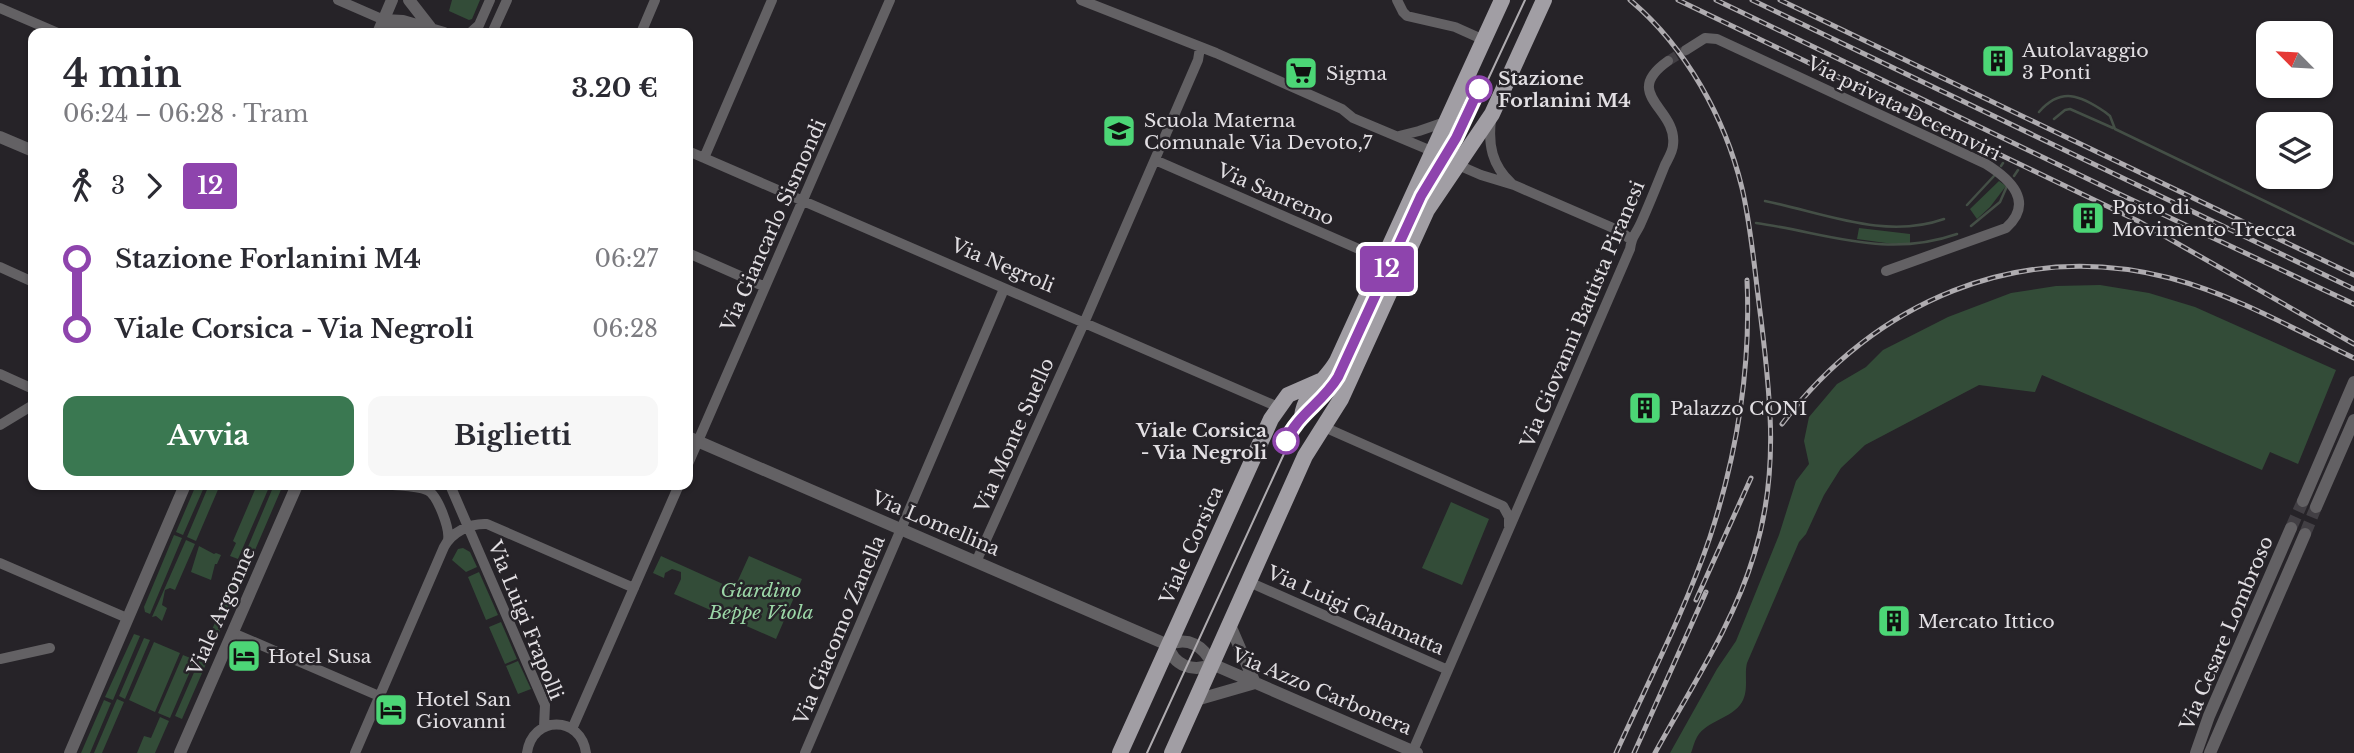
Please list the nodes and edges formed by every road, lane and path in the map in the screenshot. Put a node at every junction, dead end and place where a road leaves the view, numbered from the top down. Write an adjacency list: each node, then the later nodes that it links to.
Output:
1 (338, 0): 14 (street)
2 (392, 0): 14 (street)
3 (409, 0): 15 (street)
4 (490, 0): 19 (street)
5 (507, 0): 20 (street)
6 (655, 0): 21 (street)
7 (772, 0): 33 (street)
8 (890, 0): 37 (street, Via Giancarlo Sismondi)
9 (1082, 0): 24 (street)
10 (1397, 0): 22 (street)
11 (1502, 0): 22 (main road)
12 (1544, 0): 26 (main road)
13 (0, 8): 16 (street)
14 (384, 20): 15 (street); 17 (street); 18 (street)
15 (430, 27)
16 (46, 28)
17 (380, 28)
18 (395, 28)
19 (476, 28)
20 (494, 28)
21 (643, 28)
22 (1484, 40): 27 (main road)
23 (1690, 47): 42 (street, Via privata Decemviri)
24 (1200, 48): 28 (street); 34 (street, Via Monte Suello)
25 (1668, 61): 38 (street, Via Giovanni Battista Piranesi)
26 (1492, 114): 35 (main road); 36 (street)
27 (1448, 121): 28 (street); 31 (main road)
28 (1395, 136): 31 (street)
29 (0, 137): 30 (street)
30 (28, 149)
31 (1434, 152): 35 (main road); 40 (main road)
32 (693, 153): 33 (street, Via Negroli)
33 (704, 158): 37 (street, Via Negroli)
34 (1155, 160): 40 (street, Via Sanremo); 46 (street, Via Monte Suello)
35 (1458, 164): 36 (street); 56 (main road)
36 (1514, 185): 38 (street)
37 (802, 201): 44 (street, Via Giancarlo Sismondi); 45 (street, Via Negroli)
38 (1630, 239): 63 (street, Via Giovanni Battista Piranesi)
39 (693, 255): 44 (street)
40 (1384, 260): 48 (main road)
41 (0, 267): 43 (street)
42 (1886, 271)
43 (28, 280)
44 (765, 287): 57 (street, Via Giancarlo Sismondi)
45 (1004, 289): 46 (street, Via Negroli); 69 (street, Via Giacomo Zanella)
46 (1084, 323): 51 (street, Via Negroli); 73 (street, Via Monte Suello)
47 (0, 374): 50 (street)
48 (1325, 378): 51 (main road, Viale Corsica); 53 (main road)
49 (2354, 382): 64 (street)
50 (28, 387)
51 (1278, 407): 53 (main road, Via Negroli); 80 (main road, Viale Corsica)
52 (28, 408): 55 (street)
53 (1302, 418): 56 (main road, Via Negroli)
54 (2354, 420): 66 (street)
55 (0, 425)
56 (1324, 427): 65 (street); 75 (main road)
57 (693, 439): 69 (street, Via Lomellina)
58 (183, 490): 77 (street)
59 (295, 490): 79 (street, Viale Argonne)
60 (426, 490): 72 (street)
61 (452, 490): 67 (street, Via Luigi Frapolli)
62 (677, 490): 76 (street)
63 (1523, 496): 65 (street); 70 (street, Via Giovanni Battista Piranesi)
64 (2302, 501)
65 (1503, 506): 70 (street)
66 (2316, 507)
67 (469, 527): 72 (street); 76 (street, Via Luigi Frapolli); 88 (street, Via Luigi Frapolli)
68 (2291, 528): 99 (street, Via Cesare Lombroso)
69 (902, 530): 73 (street, Via Lomellina); 96 (street, Via Giacomo Zanella)
70 (1508, 530): 84 (street, Via Giovanni Battista Piranesi)
71 (2305, 534): 100 (street, Via Cesare Lombroso)
72 (448, 540): 86 (street)
73 (976, 562): 80 (street, Via Lomellina)
74 (0, 563): 77 (street)
75 (1250, 582): 78 (main road); 84 (street, Via Luigi Calamatta)
76 (634, 588): 89 (street)
77 (127, 618): 91 (street)
78 (1230, 625): 83 (main road); 85 (street)
79 (233, 633): 86 (street); 92 (street, Viale Argonne)
80 (1168, 645): 83 (street, Via Lomellina); 83 (street, Via Lomellina); 97 (main road, Viale Corsica)
81 (50, 648): 82 (street)
82 (0, 659)
83 (1212, 664): 85 (street, Via Azzo Carbonera); 87 (main road)
84 (1448, 670): 90 (street, Via Giovanni Battista Piranesi)
85 (1255, 683): 87 (street); 90 (street, Via Azzo Carbonera)
86 (379, 696): 93 (street)
87 (1196, 700): 98 (main road)
88 (544, 727): 89 (street); 94 (street)
89 (572, 729): 95 (street)
90 (1414, 752)
91 (70, 753)
92 (180, 753)
93 (355, 753)
94 (527, 753)
95 (586, 753)
96 (805, 753)
97 (1119, 753)
98 (1172, 753)
99 (2196, 753)
100 (2210, 753)

